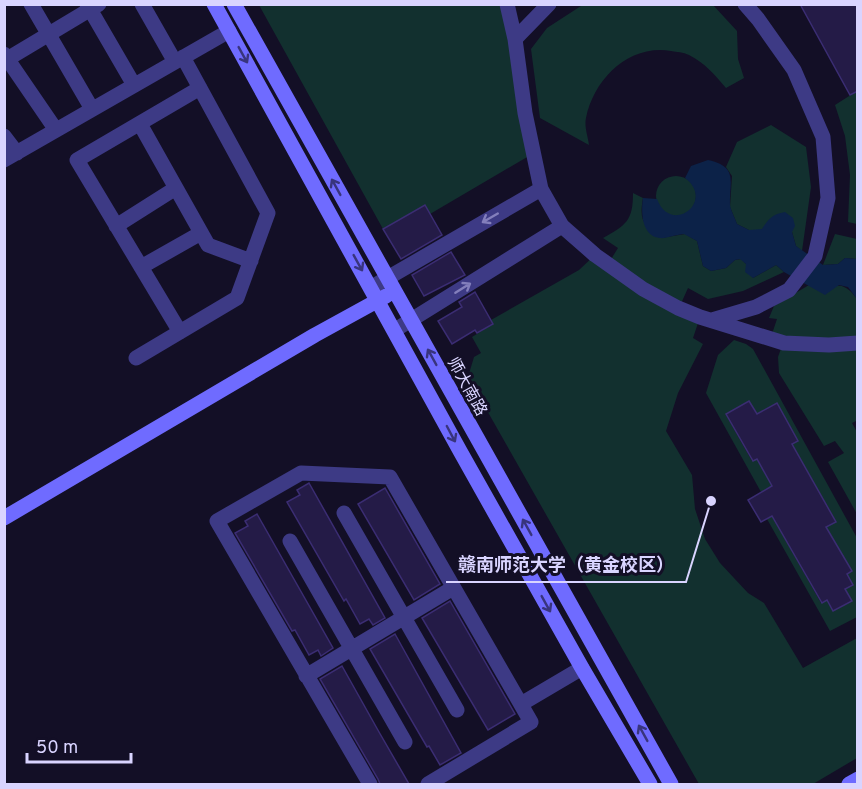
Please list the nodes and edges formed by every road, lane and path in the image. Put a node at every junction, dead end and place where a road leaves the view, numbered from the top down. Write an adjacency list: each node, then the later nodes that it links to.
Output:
1 (32, 4): 10 (street)
2 (142, 4): 13 (street)
3 (214, 4): 9 (main road)
4 (234, 4): 28 (main road, 师大南路, one-way to 4)
5 (507, 4): 11 (street)
6 (549, 4): 11 (street)
7 (745, 4): 32 (street)
8 (92, 6): 10 (street); 14 (street)
9 (230, 31): 13 (street); 30 (main road, one-way to 30)
10 (49, 34): 12 (street); 16 (street)
11 (515, 39): 22 (street)
12 (6, 58): 18 (street)
13 (179, 60): 14 (street); 15 (street)
14 (134, 85): 16 (street)
15 (200, 88): 17 (street); 26 (street)
16 (92, 109): 18 (street)
17 (140, 124): 21 (street); 23 (street)
18 (56, 130): 20 (street)
19 (4, 136): 20 (street)
20 (11, 156)
21 (176, 188): 23 (street); 25 (street)
22 (540, 189): 24 (street); 28 (street, one-way to 28)
23 (116, 226): 27 (street)
24 (562, 226): 31 (street, one-way to 24); 32 (street)
25 (201, 233): 26 (street); 27 (street)
26 (251, 261): 34 (street)
27 (141, 267): 34 (street)
28 (387, 278): 29 (main road, 师大南路); 30 (street)
29 (395, 291): 30 (main road); 31 (main road, 师大南路)
30 (376, 294): 33 (main road); 38 (main road)
31 (411, 320): 33 (street); 52 (main road, 师大南路, one-way to 31)
32 (712, 320): 35 (street)
33 (395, 330): 43 (main road, one-way to 43)
34 (180, 332): 36 (street)
35 (858, 343)
36 (136, 358)
37 (344, 513): 41 (street)
38 (4, 518)
39 (290, 541): 42 (street)
40 (453, 588): 41 (street); 44 (street); 45 (street)
41 (404, 617): 42 (street); 46 (street)
42 (352, 648): 44 (street); 47 (street)
43 (582, 668): 45 (street); 51 (main road)
44 (306, 676): 49 (street)
45 (521, 705): 50 (street)
46 (457, 710)
47 (405, 742)
48 (858, 779): 53 (main road)
49 (370, 784)
50 (428, 784)
51 (650, 784)
52 (671, 784)
53 (849, 784)

